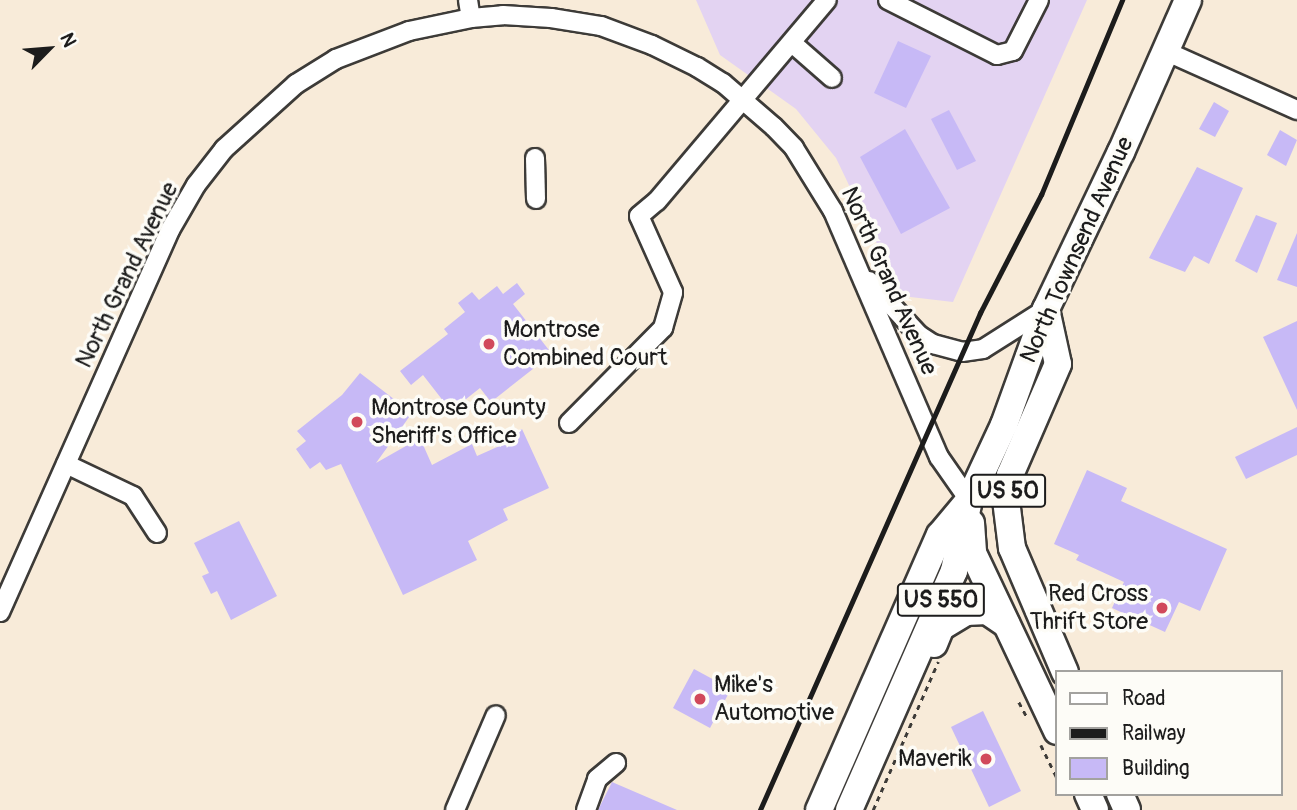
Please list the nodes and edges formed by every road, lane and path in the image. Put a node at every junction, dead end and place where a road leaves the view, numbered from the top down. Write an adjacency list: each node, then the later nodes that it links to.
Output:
1 (827, 0): 6 (street)
2 (888, 0): 3 (street)
3 (1039, 0)
4 (1188, 0): 7 (highway, North Townsend Avenue / US 50)
5 (478, 9): 9 (street, North Grand Avenue); 16 (street, North Grand Avenue)
6 (792, 43): 8 (street); 9 (street)
7 (1165, 51): 10 (street); 14 (highway, North Townsend Avenue / US 50)
8 (832, 78)
9 (744, 100): 13 (street, North Grand Avenue); 15 (street)
10 (1297, 110)
11 (535, 158): 12 (street)
12 (536, 199)
13 (863, 275): 14 (street); 17 (street, North Grand Avenue)
14 (1046, 309): 17 (highway, North Townsend Avenue / US 50); 23 (highway, US 50)
15 (569, 423)
16 (66, 464): 18 (street); 19 (street, North Grand Avenue)
17 (969, 500): 20 (highway, US 50); 22 (highway, US 50); 28 (highway, North Townsend Avenue / US 550); 33 (highway, North Townsend Avenue / US 550)
18 (158, 533)
19 (2, 600)
20 (1006, 624): 27 (highway, US 50); 28 (highway)
21 (940, 659): 35 (path)
22 (1059, 670)
23 (1064, 670)
24 (1018, 696): 26 (path)
25 (496, 715): 31 (street)
26 (1031, 722)
27 (1049, 738): 30 (path)
28 (876, 749): 34 (highway, North Townsend Avenue / US 550)
29 (616, 763): 32 (street)
30 (1056, 773)
31 (455, 810)
32 (586, 810)
33 (819, 810)
34 (849, 810)
35 (873, 810)

